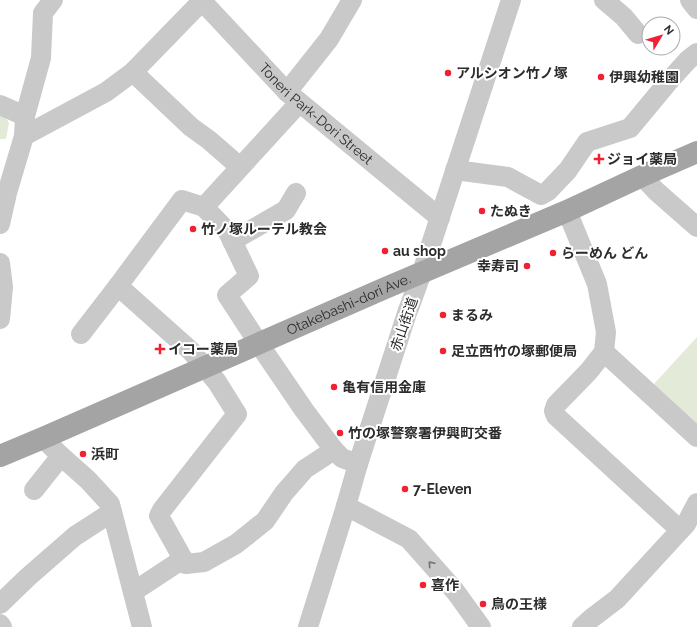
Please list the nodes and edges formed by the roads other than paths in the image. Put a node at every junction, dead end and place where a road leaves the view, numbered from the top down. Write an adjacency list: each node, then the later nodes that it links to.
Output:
1 (53, 0): 13 (street)
2 (352, 0): 11 (street)
3 (511, 0): 17 (street, 赤山街道)
4 (604, 0): 8 (street)
5 (690, 0): 7 (street)
6 (202, 1): 10 (street); 11 (street, Toneri Park-Dori Street)
7 (697, 9)
8 (638, 34)
9 (697, 53): 17 (street)
10 (133, 72): 14 (street); 16 (street)
11 (293, 98): 16 (street); 23 (street, Toneri Park-Dori Street)
12 (0, 105): 13 (street)
13 (25, 116): 14 (street)
14 (24, 136): 20 (street)
15 (697, 152): 18 (main road, Otakebashi-dori Ave.)
16 (240, 167): 21 (street)
17 (455, 170): 23 (street, 赤山街道)
18 (642, 176): 22 (main road, Otakebashi-dori Ave.); 25 (street)
19 (296, 193): 26 (street)
20 (4, 194): 24 (street)
21 (204, 208): 26 (street); 29 (street)
22 (567, 211): 28 (main road, Otakebashi-dori Ave.); 33 (street)
23 (440, 218): 28 (street, 赤山街道)
24 (0, 224)
25 (697, 227)
26 (232, 241): 32 (street)
27 (0, 263): 30 (street)
28 (422, 272): 32 (main road, Otakebashi-dori Ave.); 40 (street, 赤山街道)
29 (118, 286): 31 (street); 34 (street)
30 (0, 319)
31 (81, 334)
32 (259, 344): 34 (main road, Otakebashi-dori Ave.); 37 (street)
33 (604, 352): 35 (street); 45 (street)
34 (204, 367): 36 (main road, Otakebashi-dori Ave.); 46 (street)
35 (697, 437)
36 (43, 438): 38 (main road, Otakebashi-dori Ave.); 39 (street)
37 (334, 450): 40 (street); 46 (street)
38 (0, 456)
39 (61, 456): 41 (street); 44 (street)
40 (358, 464): 43 (street, 赤山街道)
41 (34, 490)
42 (697, 503): 45 (street)
43 (346, 506): 52 (street, 赤山街道); 53 (street, one-way to 43)
44 (112, 512): 47 (street); 48 (street)
45 (680, 530): 54 (street)
46 (183, 559): 47 (street)
47 (133, 592): 51 (street)
48 (0, 604)
49 (0, 624): 50 (street)
50 (2, 627)
51 (142, 627)
52 (308, 627)
53 (481, 627)
54 (582, 627)

